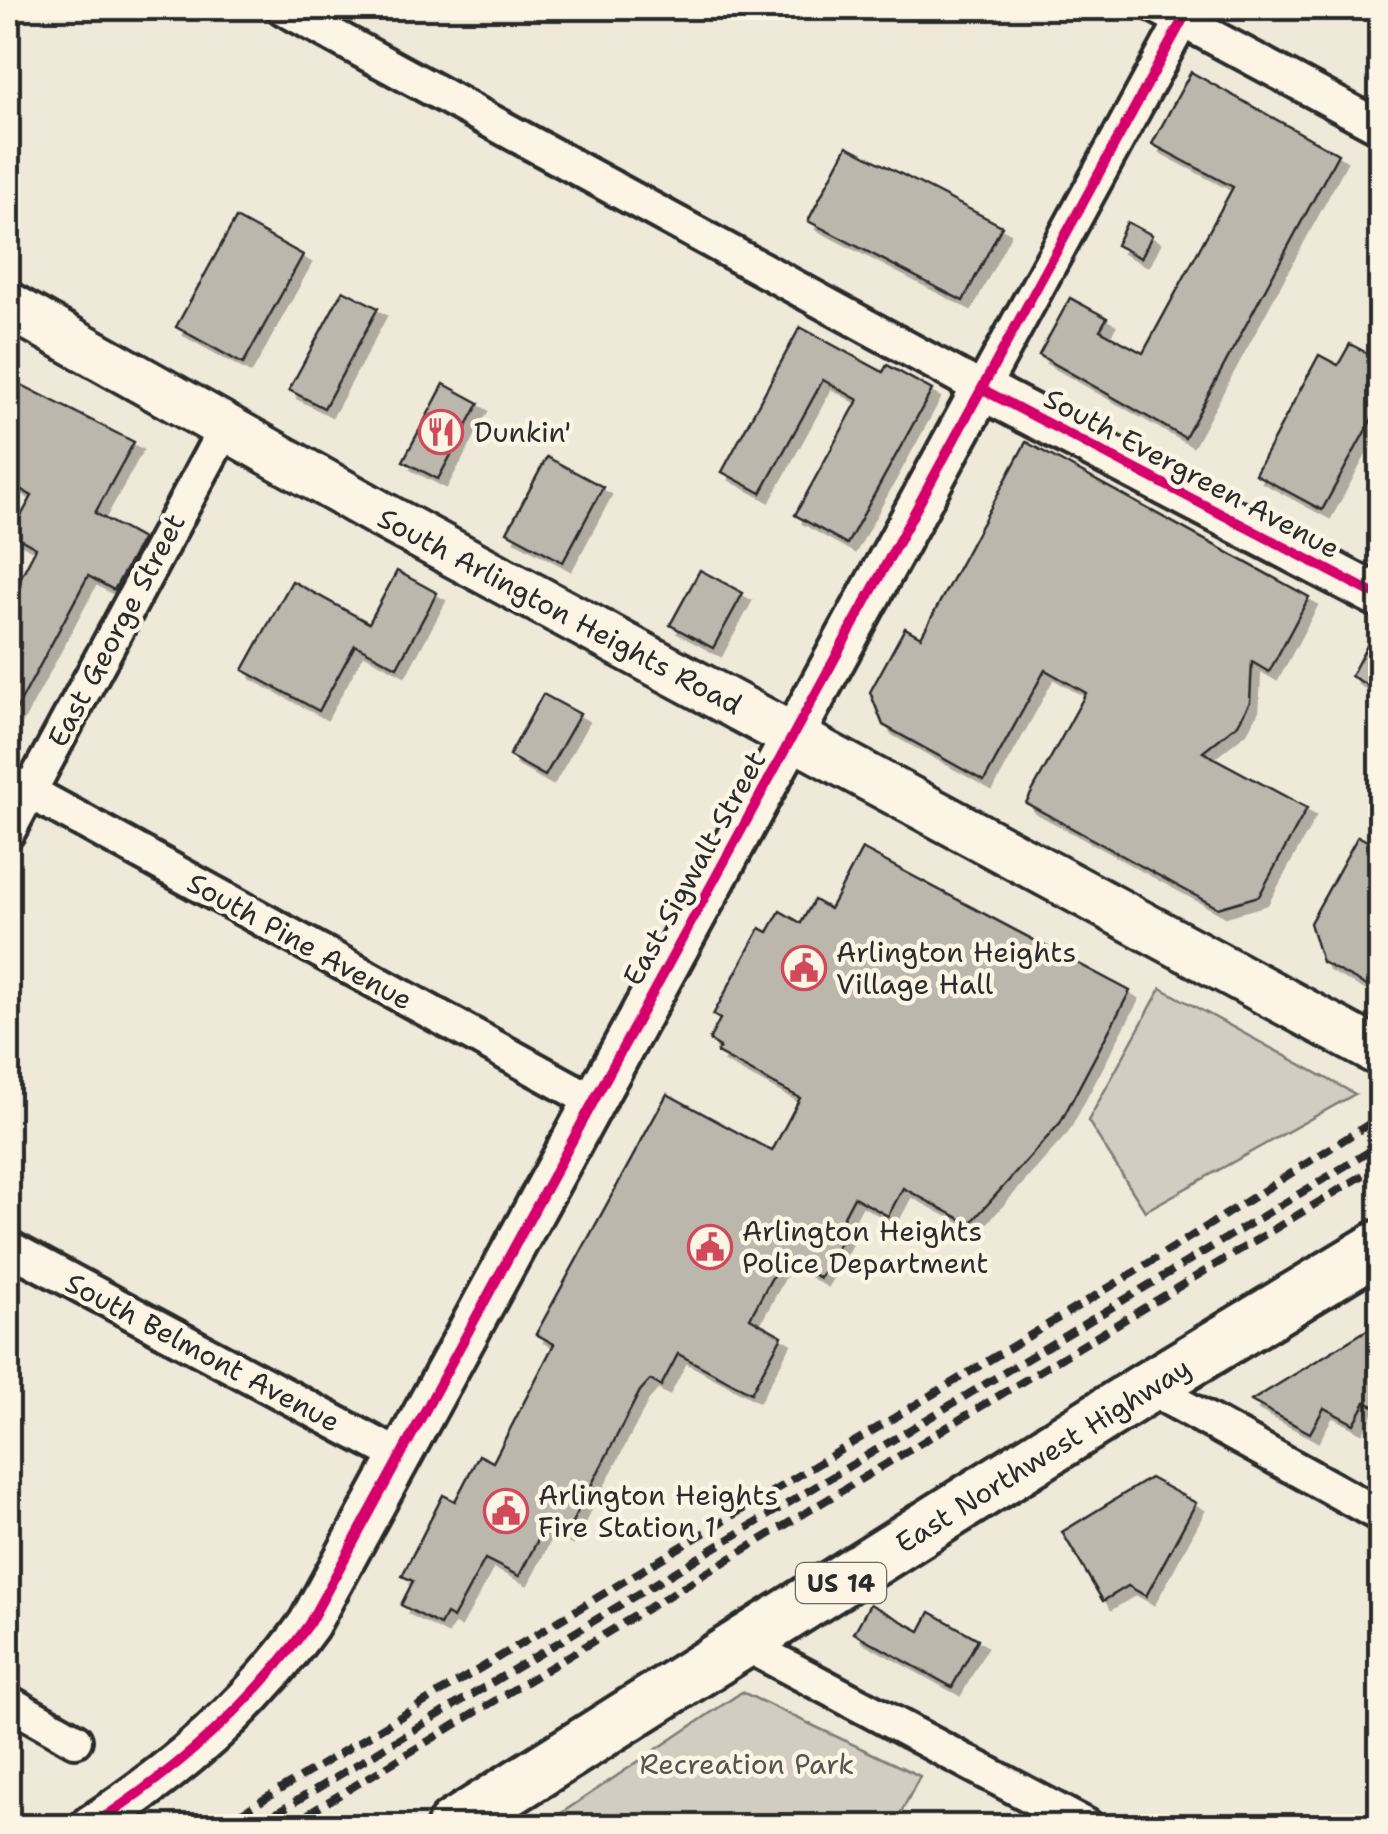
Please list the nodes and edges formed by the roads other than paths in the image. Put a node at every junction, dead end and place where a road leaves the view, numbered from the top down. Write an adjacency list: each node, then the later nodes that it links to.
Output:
1 (283, 8): 5 (street, South Evergreen Avenue)
2 (1177, 12): 3 (street); 5 (street, East Sigwalt Street)
3 (1380, 128)
4 (8, 305): 6 (main road, South Arlington Heights Road)
5 (982, 389): 7 (street, South Evergreen Avenue); 8 (street, East Sigwalt Street)
6 (225, 428): 8 (main road, South Arlington Heights Road); 9 (street, East George Street)
7 (1380, 597)
8 (792, 736): 11 (main road, South Arlington Heights Road); 12 (street, East Sigwalt Street)
9 (18, 786): 10 (street, East George Street); 12 (street, South Pine Avenue)
10 (8, 832)
11 (1380, 1053)
12 (593, 1102): 16 (street, East Sigwalt Street)
13 (1380, 1246): 15 (main road, East Northwest Highway / US 14)
14 (8, 1247): 16 (street, South Belmont Avenue)
15 (1148, 1387): 17 (street); 18 (main road, East Northwest Highway / US 14)
16 (399, 1456): 21 (street, East Sigwalt Street)
17 (1380, 1515)
18 (745, 1644): 22 (main road, East Northwest Highway / US 14); 23 (street)
19 (8, 1702): 20 (street)
20 (75, 1740)
21 (91, 1826)
22 (454, 1826)
23 (1087, 1826)

